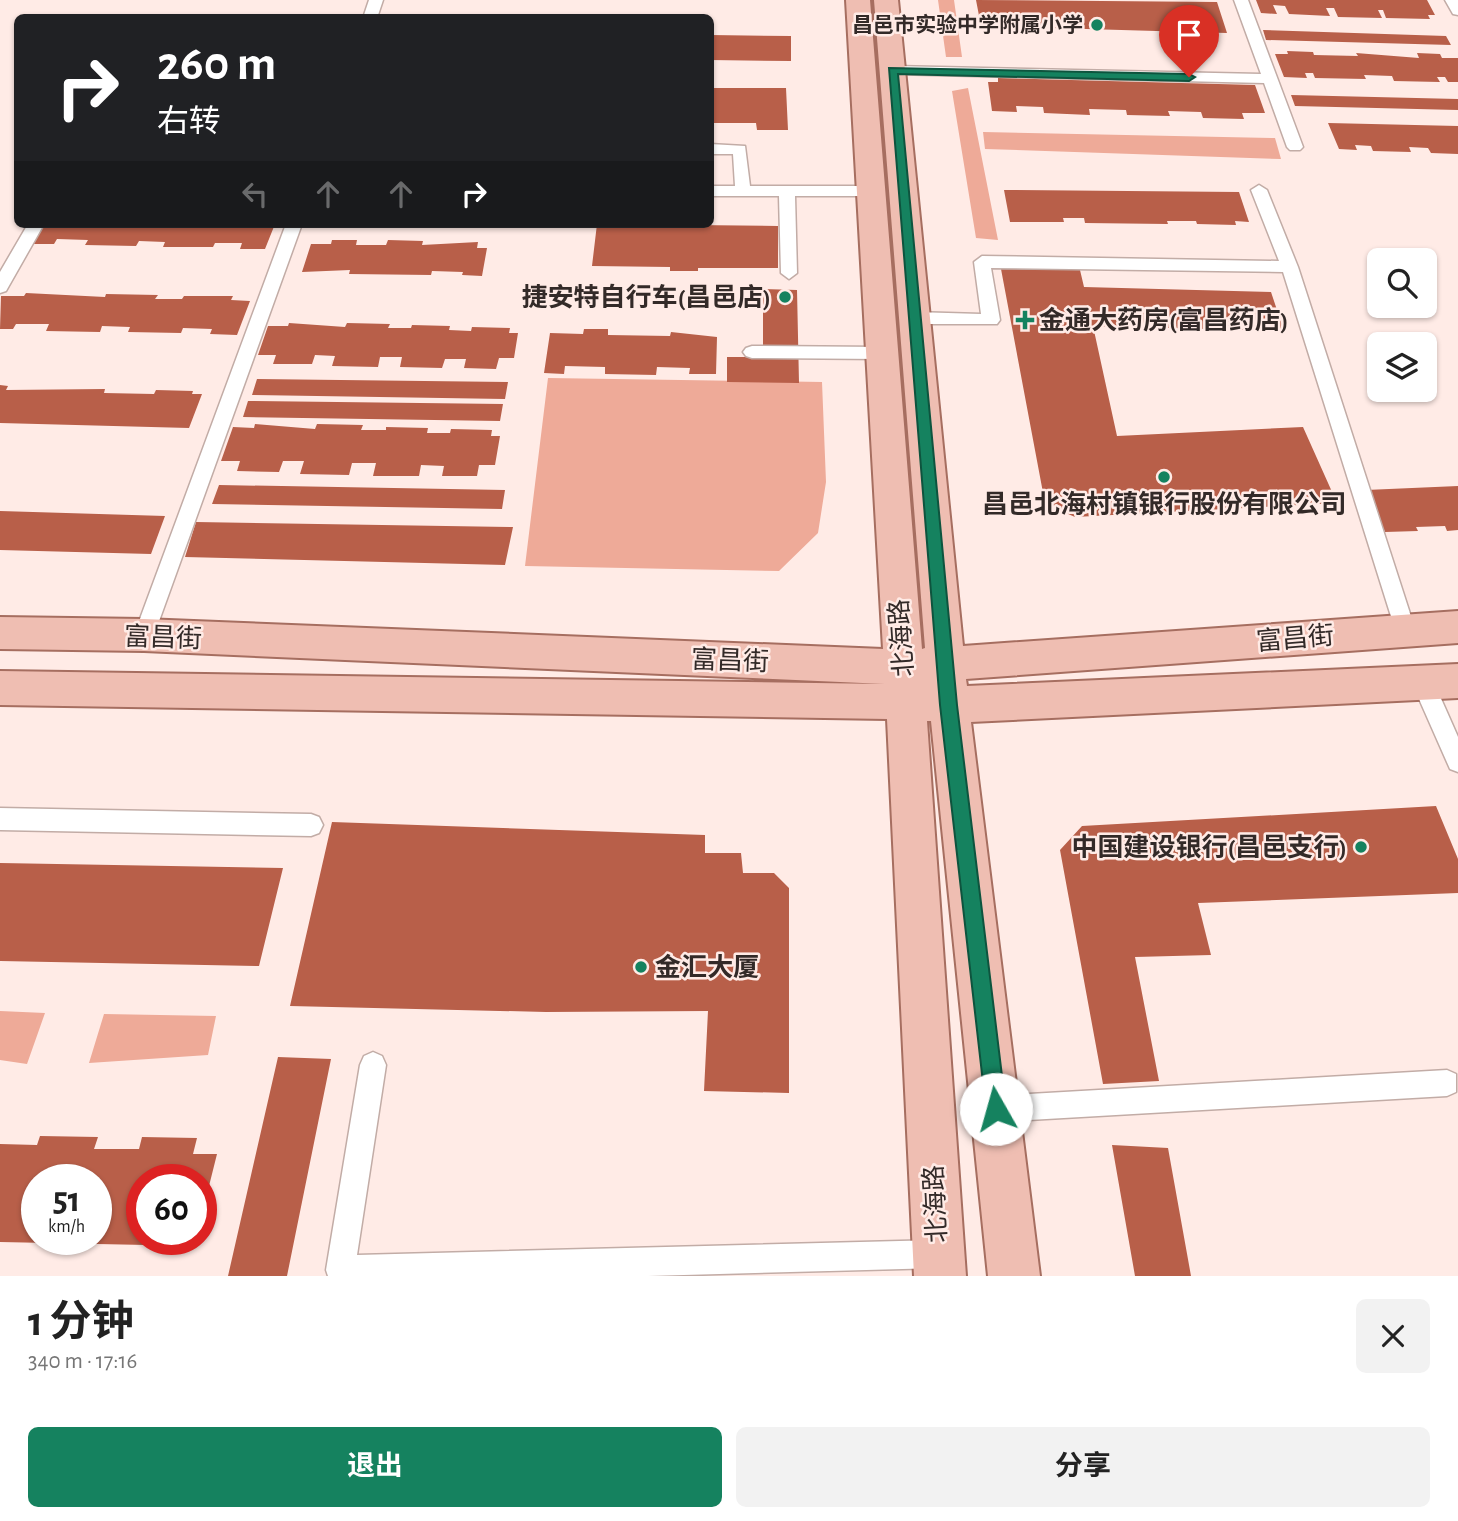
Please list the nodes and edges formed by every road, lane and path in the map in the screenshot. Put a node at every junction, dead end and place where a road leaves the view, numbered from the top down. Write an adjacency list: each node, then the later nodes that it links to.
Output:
1 (858, 0): 14 (main road, 北海路)
2 (886, 0): 6 (main road, 北海路)
3 (1241, 0): 7 (lane)
4 (1452, 0): 5 (lane)
5 (1458, 11)
6 (892, 70): 7 (lane); 20 (main road, 北海路)
7 (1270, 79): 8 (lane)
8 (1295, 147)
9 (714, 149): 12 (lane)
10 (1259, 190): 17 (lane)
11 (714, 191): 12 (lane)
12 (743, 191): 13 (lane)
13 (787, 191): 14 (lane); 18 (lane)
14 (871, 191): 22 (main road, 北海路)
15 (34, 228): 19 (lane)
16 (293, 228): 26 (lane)
17 (1290, 267): 20 (lane); 24 (lane)
18 (789, 273)
19 (0, 288)
20 (914, 318): 28 (main road, 北海路)
21 (752, 352): 22 (lane)
22 (881, 353): 28 (main road, 北海路)
23 (1458, 627): 24 (main road, 富昌街)
24 (1405, 629): 28 (main road, 富昌街)
25 (0, 633): 26 (main road, 富昌街)
26 (144, 635): 28 (main road, 富昌街)
27 (1440, 682): 28 (main road, 富昌街); 30 (lane)
28 (925, 685): 29 (main road, 富昌街); 35 (main road, 北海路); 36 (main road, 北海路)
29 (0, 688)
30 (1458, 762)
31 (0, 819): 32 (lane)
32 (311, 825)
33 (373, 1065): 36 (lane)
34 (1447, 1083): 35 (lane)
35 (996, 1109): 37 (main road, 北海路)
36 (939, 1265)
37 (1014, 1276)

